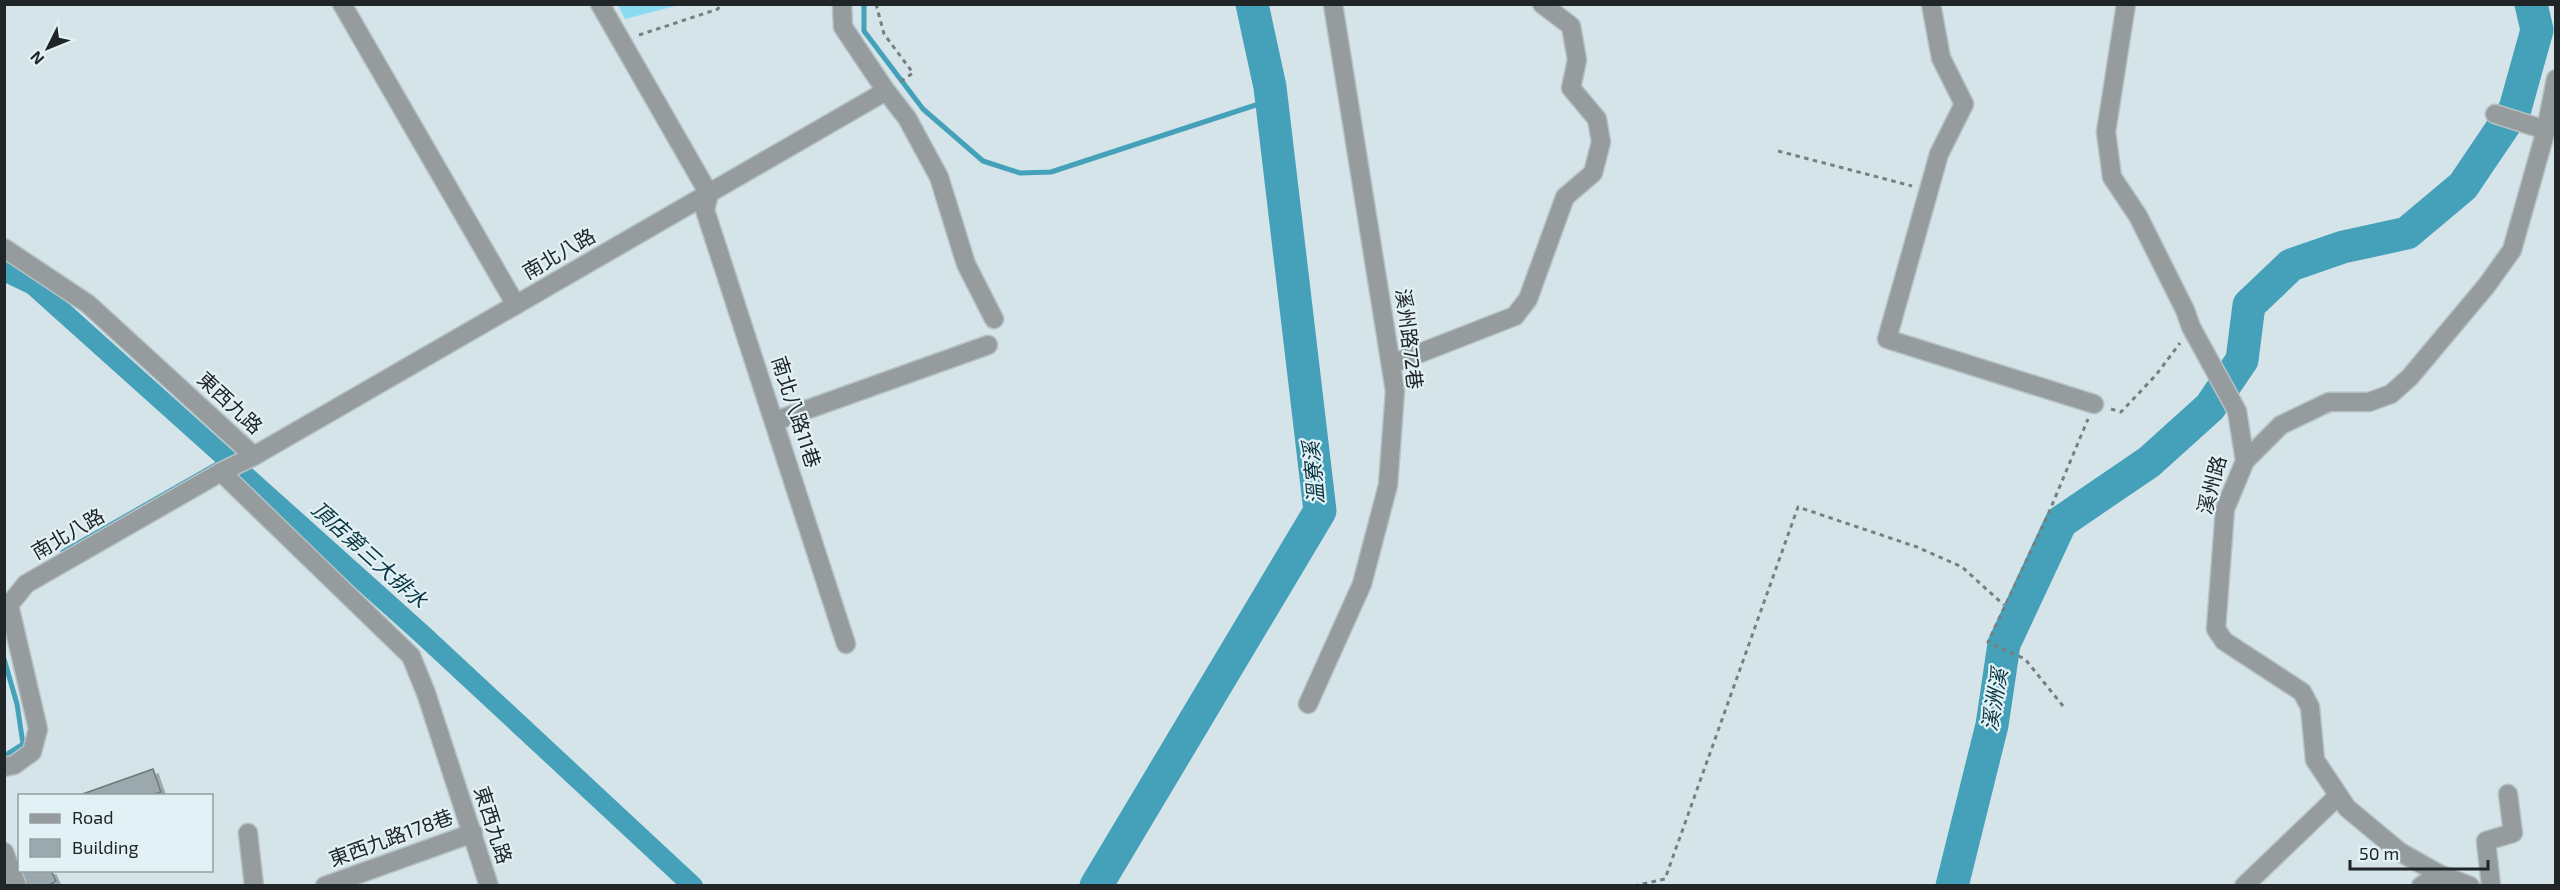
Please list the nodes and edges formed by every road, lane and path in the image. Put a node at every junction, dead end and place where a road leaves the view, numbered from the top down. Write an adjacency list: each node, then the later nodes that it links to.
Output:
1 (342, 4): 20 (street)
2 (600, 4): 10 (street)
3 (720, 4): 10 (path)
4 (842, 4): 13 (street)
5 (876, 4): 11 (path)
6 (1333, 4): 24 (street, 溪州路72巷)
7 (1542, 4): 24 (street)
8 (1931, 4): 17 (street)
9 (2126, 4): 22 (street, 溪州路)
10 (621, 41): 18 (street)
11 (905, 79)
12 (2556, 79): 15 (street)
13 (886, 91): 18 (street, 南北八路); 21 (street)
14 (2495, 114): 15 (street)
15 (2546, 130): 28 (street)
16 (1778, 151): 17 (path)
17 (1928, 191): 25 (street)
18 (709, 194): 20 (street, 南北八路); 26 (street, 南北八路11巷)
19 (4, 248): 27 (street, 東西九路)
20 (516, 305): 27 (street, 南北八路)
21 (994, 319)
22 (2191, 327): 25 (path); 28 (street, 溪州路)
23 (988, 345): 26 (street)
24 (1392, 364): 33 (street, 溪州路72巷)
25 (2094, 404): 30 (path)
26 (775, 421): 32 (street, 南北八路11巷)
27 (254, 456): 29 (street, 東西九路)
28 (2245, 460): 37 (street, 溪州路)
29 (221, 472): 31 (street, 南北八路); 39 (street, 東西九路)
30 (2004, 605): 34 (path); 46 (path)
31 (7, 610): 35 (street, 南北八路)
32 (846, 644)
33 (1308, 704)
34 (2063, 706)
35 (4, 767)
36 (2508, 794): 50 (street)
37 (2338, 796): 41 (street, 溪州路); 47 (street)
38 (248, 833): 43 (street)
39 (473, 833): 44 (street, 東西九路178巷); 45 (street, 東西九路)
40 (4, 852): 42 (street)
41 (2439, 874): 48 (street); 49 (street, 溪州路)
42 (17, 885)
43 (251, 885)
44 (325, 885)
45 (489, 885)
46 (1634, 885)
47 (2244, 885)
48 (2421, 885)
49 (2470, 885)
50 (2491, 885)

